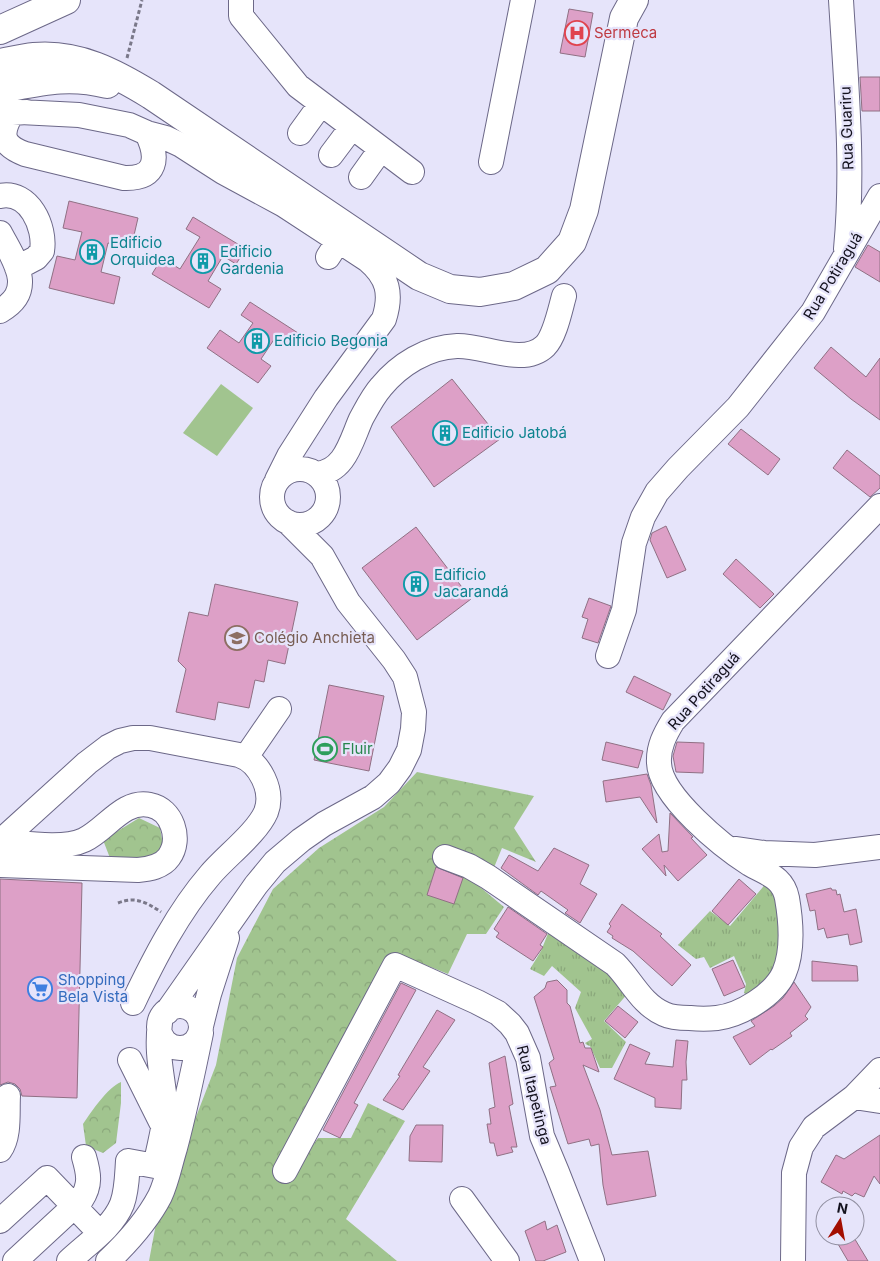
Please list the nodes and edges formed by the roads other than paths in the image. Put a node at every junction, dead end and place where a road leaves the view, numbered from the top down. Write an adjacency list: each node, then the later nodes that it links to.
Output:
1 (38, 0): 7 (main road)
2 (66, 0): 8 (main road)
3 (241, 0): 12 (street)
4 (523, 0): 20 (street)
5 (841, 0): 26 (street, Rua Guariru)
6 (625, 6): 11 (main road)
7 (0, 25)
8 (0, 30)
9 (0, 63): 11 (main road)
10 (0, 89): 11 (main road)
11 (151, 95)
12 (321, 104): 15 (street); 17 (street)
13 (0, 110): 14 (street)
14 (31, 112): 16 (street); 16 (street)
15 (352, 127): 18 (street); 19 (street)
16 (147, 133): 32 (street)
17 (300, 133)
18 (382, 149): 21 (street); 22 (street)
19 (331, 155)
20 (491, 162)
21 (412, 172)
22 (362, 177)
23 (0, 196): 27 (street)
24 (880, 196): 26 (street, Rua Potiraguá)
25 (0, 232): 27 (street)
26 (845, 256): 37 (street, Rua Potiraguá)
27 (17, 268): 29 (street)
28 (564, 296): 30 (street)
29 (0, 311)
30 (346, 454): 31 (street); 34 (street)
31 (316, 474): 32 (street); 34 (street)
32 (278, 480): 35 (street)
33 (880, 506): 42 (street, Rua Potiraguá)
34 (324, 511): 35 (street); 36 (street)
35 (288, 522): 36 (street)
36 (331, 570): 45 (street)
37 (608, 656)
38 (279, 709): 39 (street)
39 (246, 757): 40 (street); 46 (street)
40 (1, 841): 44 (street)
41 (880, 847): 42 (street)
42 (728, 848): 43 (street, Rua Potiraguá)
43 (445, 857)
44 (0, 865)
45 (235, 914): 47 (street); 48 (street)
46 (133, 1003)
47 (163, 1017): 48 (street); 48 (street); 54 (street)
48 (201, 1030): 61 (street)
49 (130, 1060): 54 (street)
50 (880, 1070): 52 (street)
51 (8, 1096): 55 (street)
52 (854, 1096): 53 (street); 69 (street)
53 (880, 1101)
54 (163, 1126): 57 (street); 61 (street)
55 (0, 1150)
56 (84, 1157): 60 (street)
57 (155, 1166): 61 (street); 63 (street)
58 (285, 1171): 68 (street, Rua Itapetinga)
59 (462, 1199): 67 (street)
60 (75, 1206): 62 (street); 63 (street); 64 (street)
61 (149, 1213): 66 (street)
62 (0, 1221)
63 (100, 1233): 65 (street)
64 (15, 1261)
65 (69, 1261)
66 (108, 1261)
67 (507, 1261)
68 (592, 1261)
69 (794, 1261)

